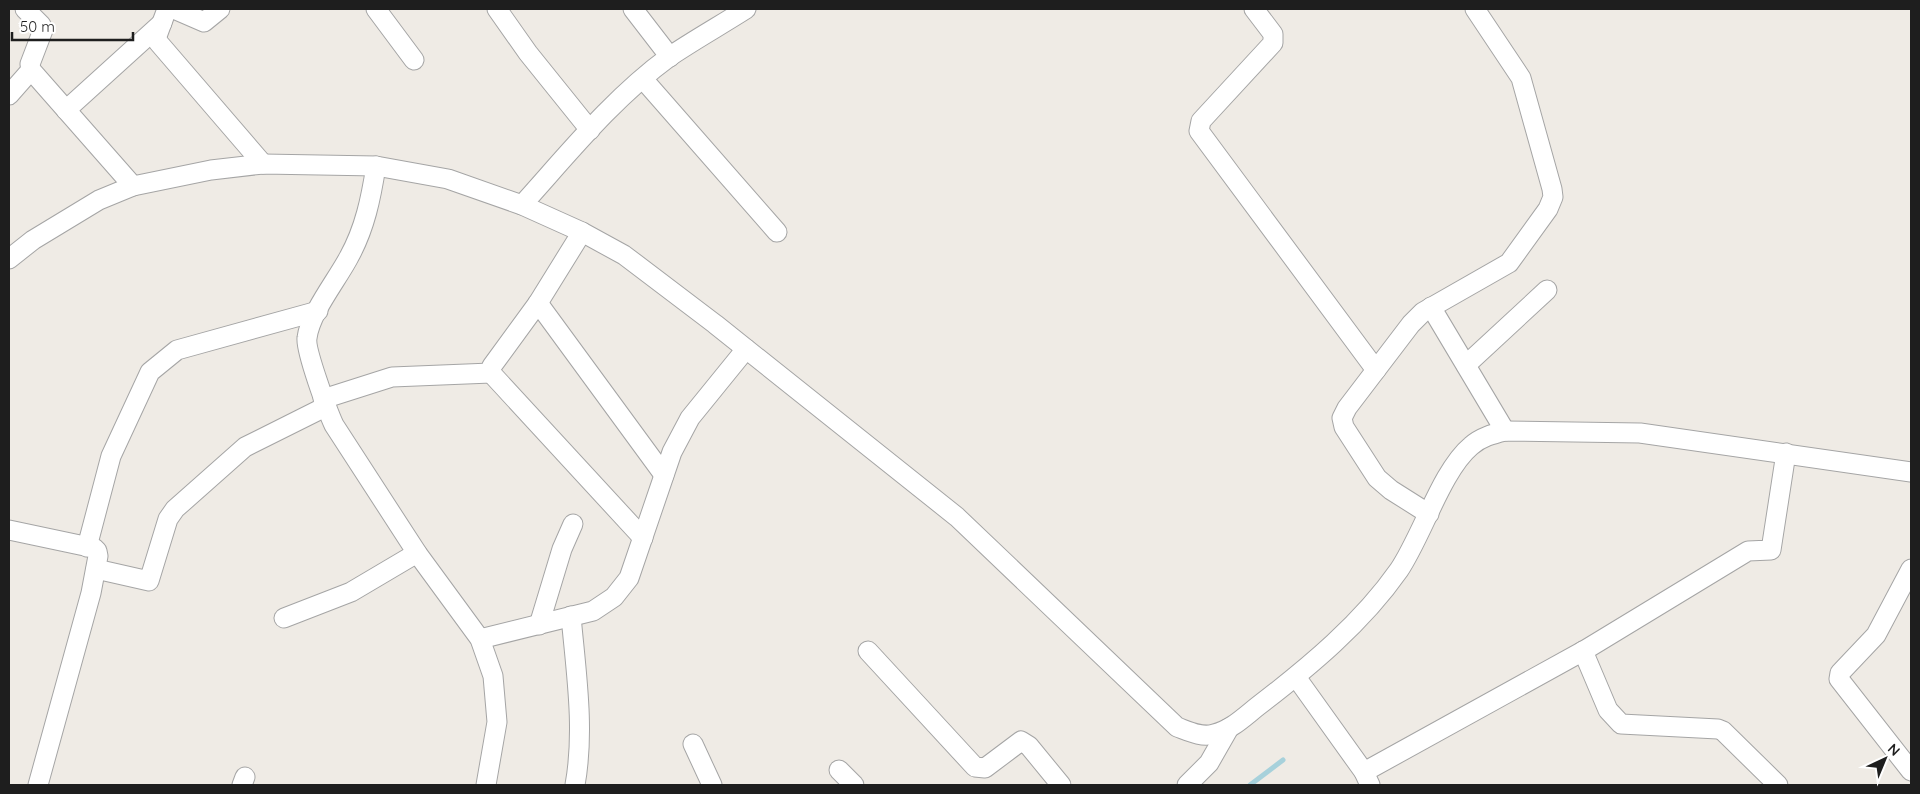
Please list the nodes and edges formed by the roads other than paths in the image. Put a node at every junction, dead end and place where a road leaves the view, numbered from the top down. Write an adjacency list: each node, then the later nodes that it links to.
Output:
1 (174, 9): 2 (street)
2 (220, 9)
3 (376, 9): 12 (street)
4 (498, 9): 17 (street)
5 (633, 9): 11 (street)
6 (746, 9): 11 (street)
7 (1254, 9): 31 (street)
8 (1475, 9): 27 (street)
9 (31, 11): 13 (street)
10 (164, 16): 16 (street); 18 (street)
11 (670, 57): 14 (street)
12 (414, 60)
13 (31, 70): 15 (street); 16 (street)
14 (643, 79): 17 (street); 23 (street)
15 (9, 95)
16 (66, 110): 20 (street)
17 (590, 130): 21 (street)
18 (263, 164): 19 (street); 20 (street)
19 (376, 166): 21 (street); 28 (street)
20 (133, 186): 24 (street)
21 (522, 205): 22 (street)
22 (582, 232): 26 (street); 29 (street)
23 (777, 232)
24 (10, 256)
25 (1547, 290): 30 (street)
26 (538, 303): 32 (street); 37 (street)
27 (1431, 307): 30 (street); 31 (street)
28 (318, 311): 33 (street); 42 (street)
29 (746, 349): 37 (street); 53 (street)
30 (1466, 365): 34 (street)
31 (1376, 370): 38 (street)
32 (491, 373): 33 (street); 41 (street)
33 (324, 403): 43 (street); 44 (street)
34 (1505, 431): 35 (street); 38 (street)
35 (1786, 453): 36 (street); 51 (street)
36 (1911, 472)
37 (664, 475): 41 (street)
38 (1429, 514): 52 (street)
39 (573, 524): 48 (street)
40 (9, 530): 42 (street)
41 (643, 538): 46 (street)
42 (87, 547): 44 (street)
43 (417, 553): 47 (street); 49 (street)
44 (96, 569): 58 (street)
45 (1911, 569): 56 (street)
46 (571, 616): 48 (street); 60 (street)
47 (284, 618)
48 (539, 625): 49 (street)
49 (480, 640): 59 (street)
50 (868, 651): 63 (street)
51 (1583, 651): 57 (street); 65 (street)
52 (1296, 677): 53 (street); 57 (street)
53 (1229, 728): 64 (street)
54 (693, 744): 61 (street)
55 (839, 770): 62 (street)
56 (1911, 771)
57 (1367, 779)
58 (38, 785)
59 (486, 785)
60 (575, 785)
61 (712, 785)
62 (854, 785)
63 (1061, 785)
64 (1187, 785)
65 (1778, 785)

